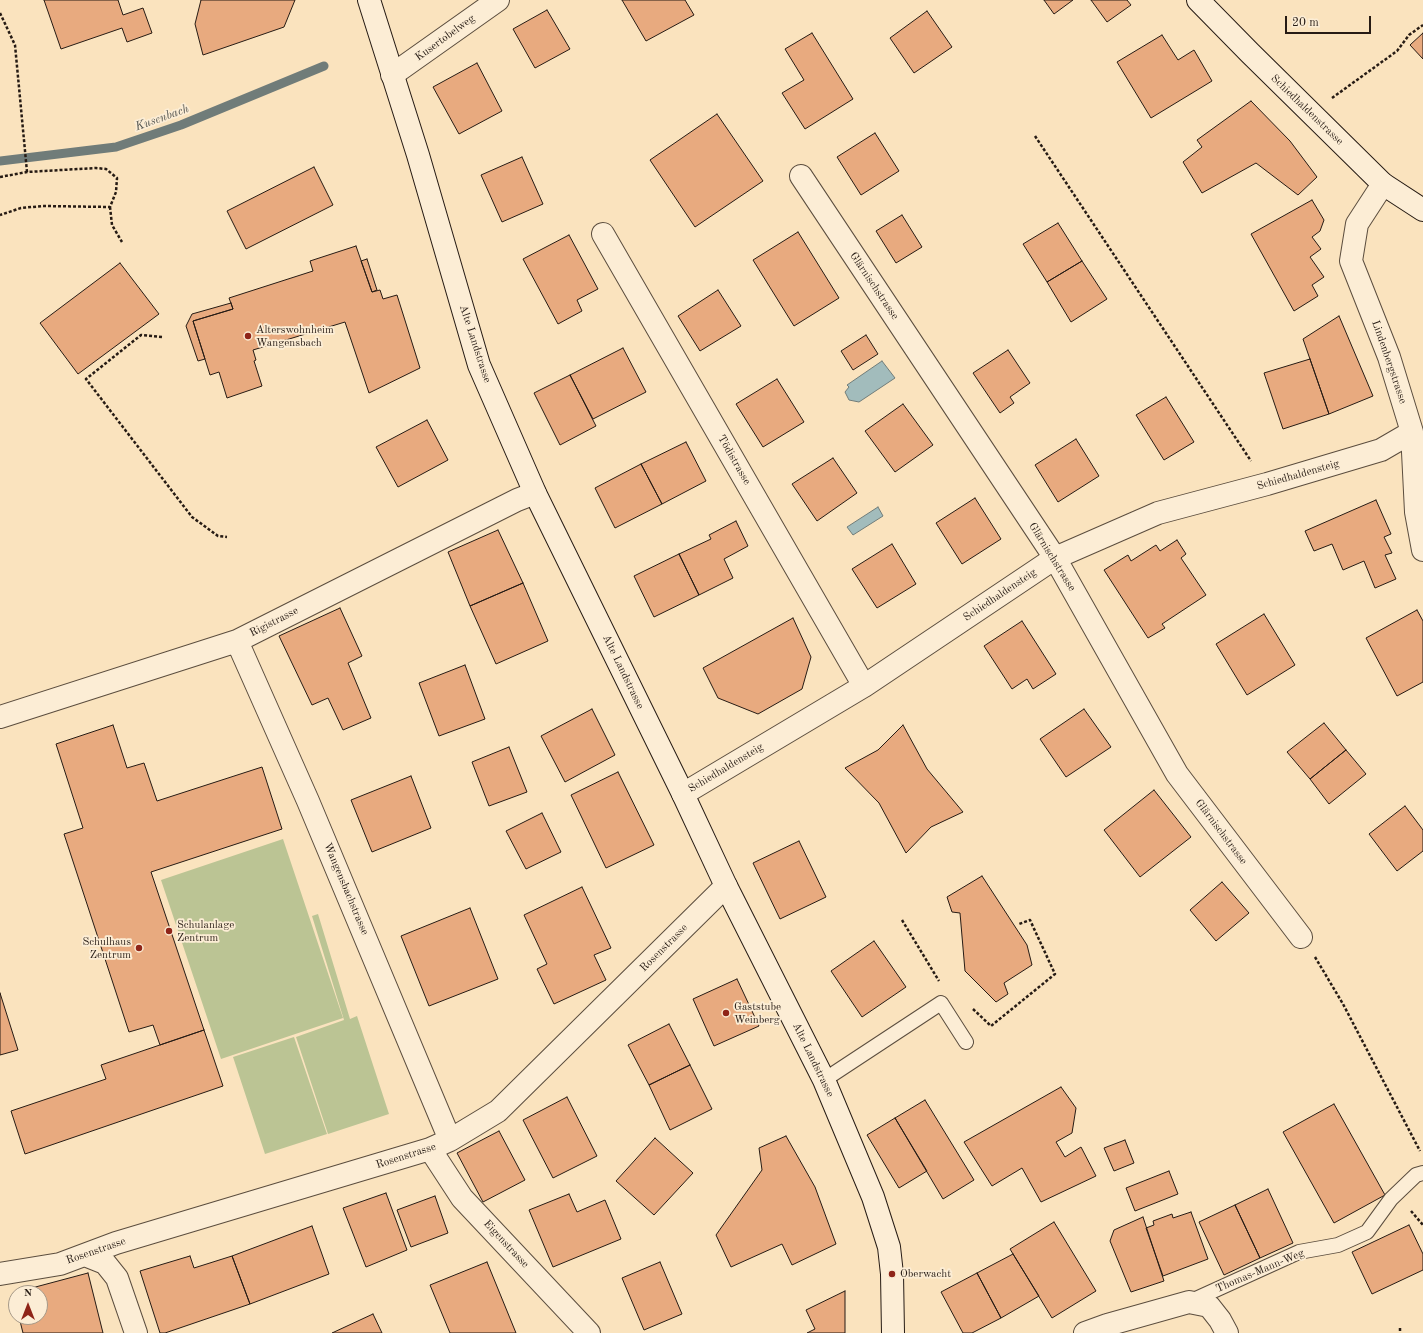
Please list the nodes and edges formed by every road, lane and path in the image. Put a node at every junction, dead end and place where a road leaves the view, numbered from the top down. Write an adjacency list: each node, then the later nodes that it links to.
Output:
1 (369, 0): 6 (street, Alte Landstrasse)
2 (498, 0): 6 (street, Kusertobelweg)
3 (1198, 0): 7 (street, Schiedhaldenstrasse)
4 (0, 12): 9 (path)
5 (1423, 25): 7 (path)
6 (392, 75): 21 (street, Alte Landstrasse)
7 (1311, 114): 12 (street, Schiedhaldenstrasse)
8 (1035, 136): 20 (path)
9 (27, 170): 11 (path); 13 (path)
10 (801, 176): 24 (street, Glärnischstrasse)
11 (0, 177)
12 (1383, 184): 14 (street, Schiedhaldenstrasse); 19 (street, Lindenbergstrasse)
13 (110, 207): 15 (path); 17 (path)
14 (1423, 210)
15 (0, 215)
16 (603, 234): 26 (street, Tödistrasse)
17 (122, 242)
18 (162, 337): 22 (path)
19 (1412, 432): 20 (street, Schiedhaldensteig); 23 (street, Lindenbergstrasse)
20 (1266, 484): 24 (street, Schiedhaldensteig)
21 (535, 494): 25 (street, Rigistrasse); 28 (street, Alte Landstrasse)
22 (227, 537)
23 (1423, 550)
24 (1055, 558): 26 (street, Schiedhaldensteig); 32 (street, Glärnischstrasse)
25 (237, 640): 27 (street, Rigistrasse); 37 (street, Wangensbachstrasse)
26 (864, 686): 28 (street, Schiedhaldensteig)
27 (0, 717)
28 (683, 794): 29 (street, Alte Landstrasse)
29 (726, 886): 36 (street, Alte Landstrasse); 37 (street, Rosenstrasse)
30 (902, 920): 33 (path)
31 (1019, 924): 34 (path)
32 (1301, 937): 39 (path)
33 (942, 1003): 34 (lane); 36 (lane)
34 (950, 1016): 35 (lane)
35 (966, 1042)
36 (824, 1080): 47 (street, Alte Landstrasse)
37 (450, 1140): 38 (street, Rosenstrasse)
38 (430, 1149): 41 (street, Rosenstrasse); 46 (street, Eigenstrasse)
39 (1423, 1156)
40 (1423, 1173): 43 (lane, Thomas-Mann-Weg)
41 (85, 1254): 42 (street, Rosenstrasse); 45 (street)
42 (0, 1274)
43 (1189, 1302): 48 (street); 49 (street)
44 (1400, 1328): 50 (path)
45 (136, 1333)
46 (589, 1333)
47 (893, 1333)
48 (1085, 1333)
49 (1227, 1333)
50 (1400, 1333)

